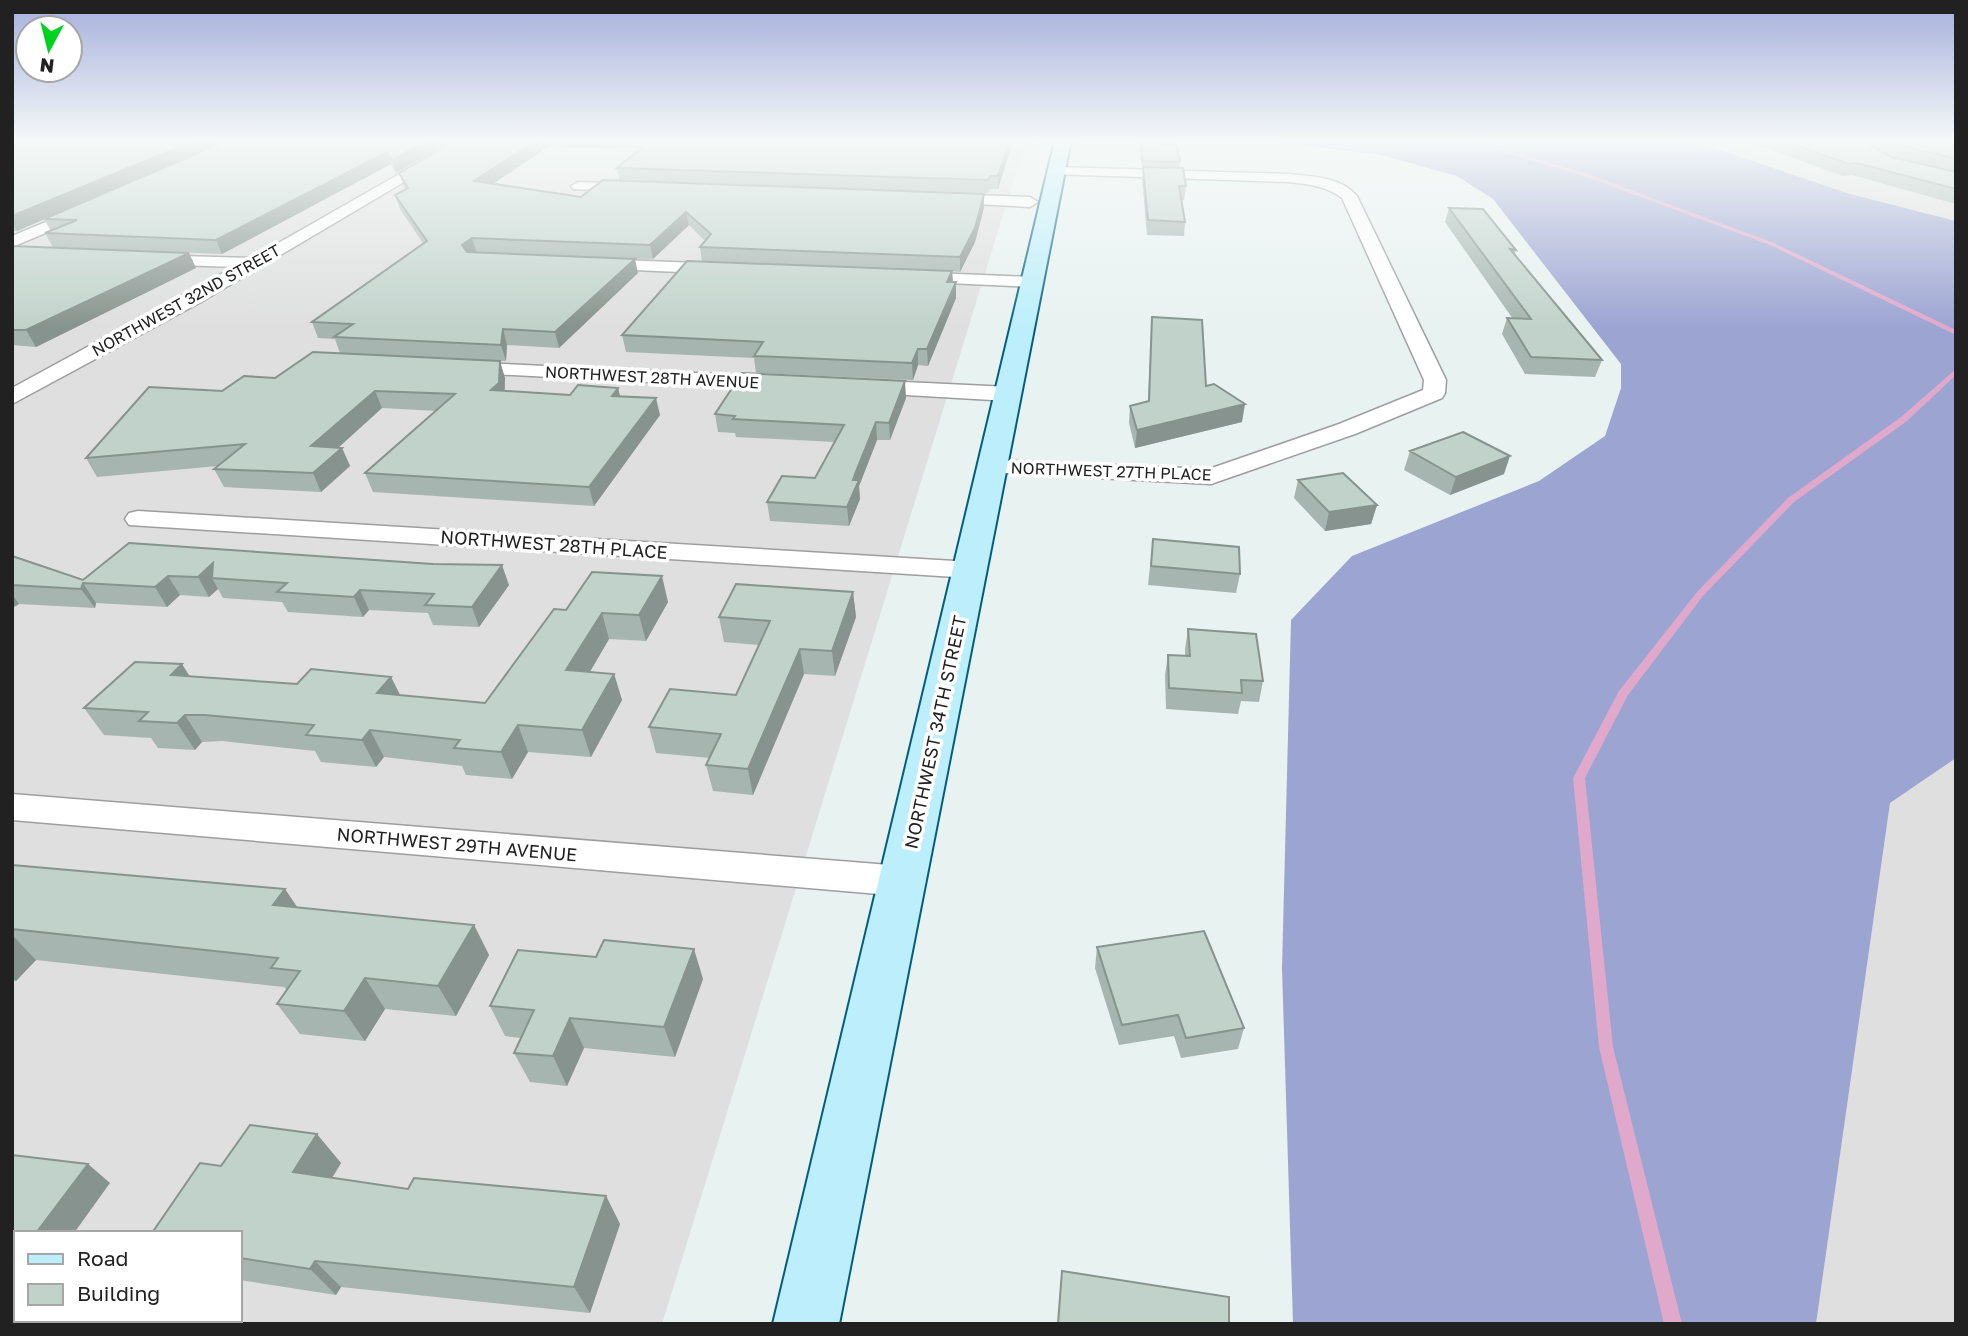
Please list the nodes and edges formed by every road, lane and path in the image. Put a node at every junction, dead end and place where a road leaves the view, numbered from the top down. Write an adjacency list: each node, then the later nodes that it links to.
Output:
1 (104, 202): 5 (street)
2 (361, 202): 7 (street, NORTHWEST 32ND STREET)
3 (1047, 202): 11 (main road, NORTHWEST 34TH STREET)
4 (1353, 202): 17 (street, NORTHWEST 27TH PLACE)
5 (17, 249)
6 (133, 258): 7 (street)
7 (254, 263): 16 (street, NORTHWEST 32ND STREET)
8 (573, 264): 9 (street)
9 (737, 270)
10 (888, 276): 11 (street)
11 (1032, 282): 15 (main road, NORTHWEST 34TH STREET)
12 (447, 368): 13 (street, NORTHWEST 28TH AVENUE)
13 (804, 385)
14 (845, 387): 15 (street)
15 (1009, 394): 17 (main road, NORTHWEST 34TH STREET)
16 (12, 397)
17 (994, 467): 19 (main road, NORTHWEST 34TH STREET)
18 (138, 519): 19 (street, NORTHWEST 28TH PLACE)
19 (971, 570): 21 (main road, NORTHWEST 34TH STREET)
20 (12, 807): 21 (street, NORTHWEST 29TH AVENUE)
21 (902, 881): 22 (main road, NORTHWEST 34TH STREET)
22 (806, 1324)

